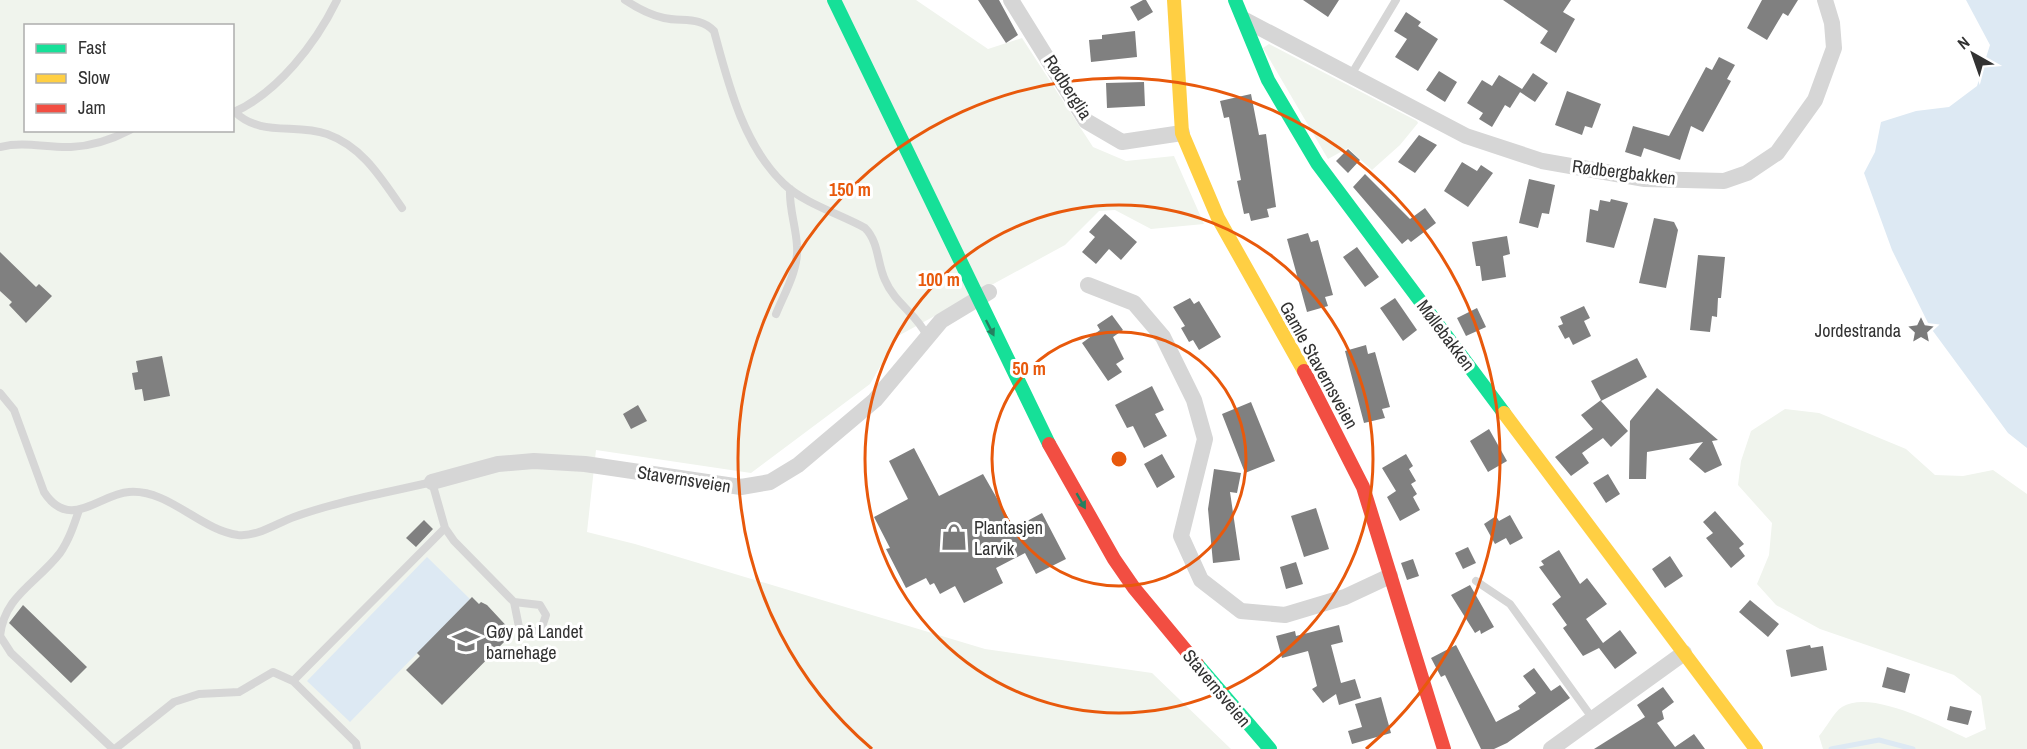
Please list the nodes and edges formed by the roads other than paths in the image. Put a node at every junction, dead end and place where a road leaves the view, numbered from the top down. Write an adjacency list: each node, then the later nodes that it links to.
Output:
1 (338, 0): 11 (lane)
2 (625, 0): 15 (lane)
3 (834, 0): 18 (street, Stavernsveien)
4 (1011, 0): 13 (street, Rødberglia)
5 (1173, 0): 13 (street, Gamle Stavernsveien)
6 (1235, 0): 9 (street, Møllebakken)
7 (1396, 0): 10 (lane)
8 (1825, 0): 10 (street, Rødbergbakken)
9 (1245, 20): 10 (street, Rødbergbakken); 34 (street, Møllebakken)
10 (1351, 75)
11 (234, 113): 16 (lane)
12 (126, 132): 14 (lane)
13 (1182, 133): 29 (street, Gamle Stavernsveien)
14 (0, 147)
15 (790, 189): 19 (lane); 20 (lane)
16 (402, 208)
17 (1088, 285): 29 (street)
18 (982, 296): 20 (street, Stavernsveien); 21 (street, Stavernsveien); 32 (street, Stavernsveien, one-way to 32)
19 (776, 314)
20 (927, 336): 23 (street, Stavernsveien)
21 (1031, 373)
22 (0, 393): 25 (lane)
23 (432, 482): 25 (lane); 26 (lane)
24 (1098, 501): 27 (street)
25 (80, 510): 33 (lane)
26 (446, 528): 31 (lane); 35 (lane)
27 (1118, 537)
28 (1129, 555): 32 (street, Stavernsveien)
29 (1390, 576): 40 (street, Gamle Stavernsveien)
30 (1476, 581): 36 (lane)
31 (514, 602): 31 (lane)
32 (1167, 625): 39 (street, Stavernsveien)
33 (0, 636): 37 (lane)
34 (1684, 653): 36 (street); 42 (street, Møllebakken)
35 (293, 681): 37 (lane); 38 (lane)
36 (1593, 719): 41 (street)
37 (114, 749)
38 (357, 749)
39 (1270, 749)
40 (1444, 749)
41 (1551, 749)
42 (1756, 749)

